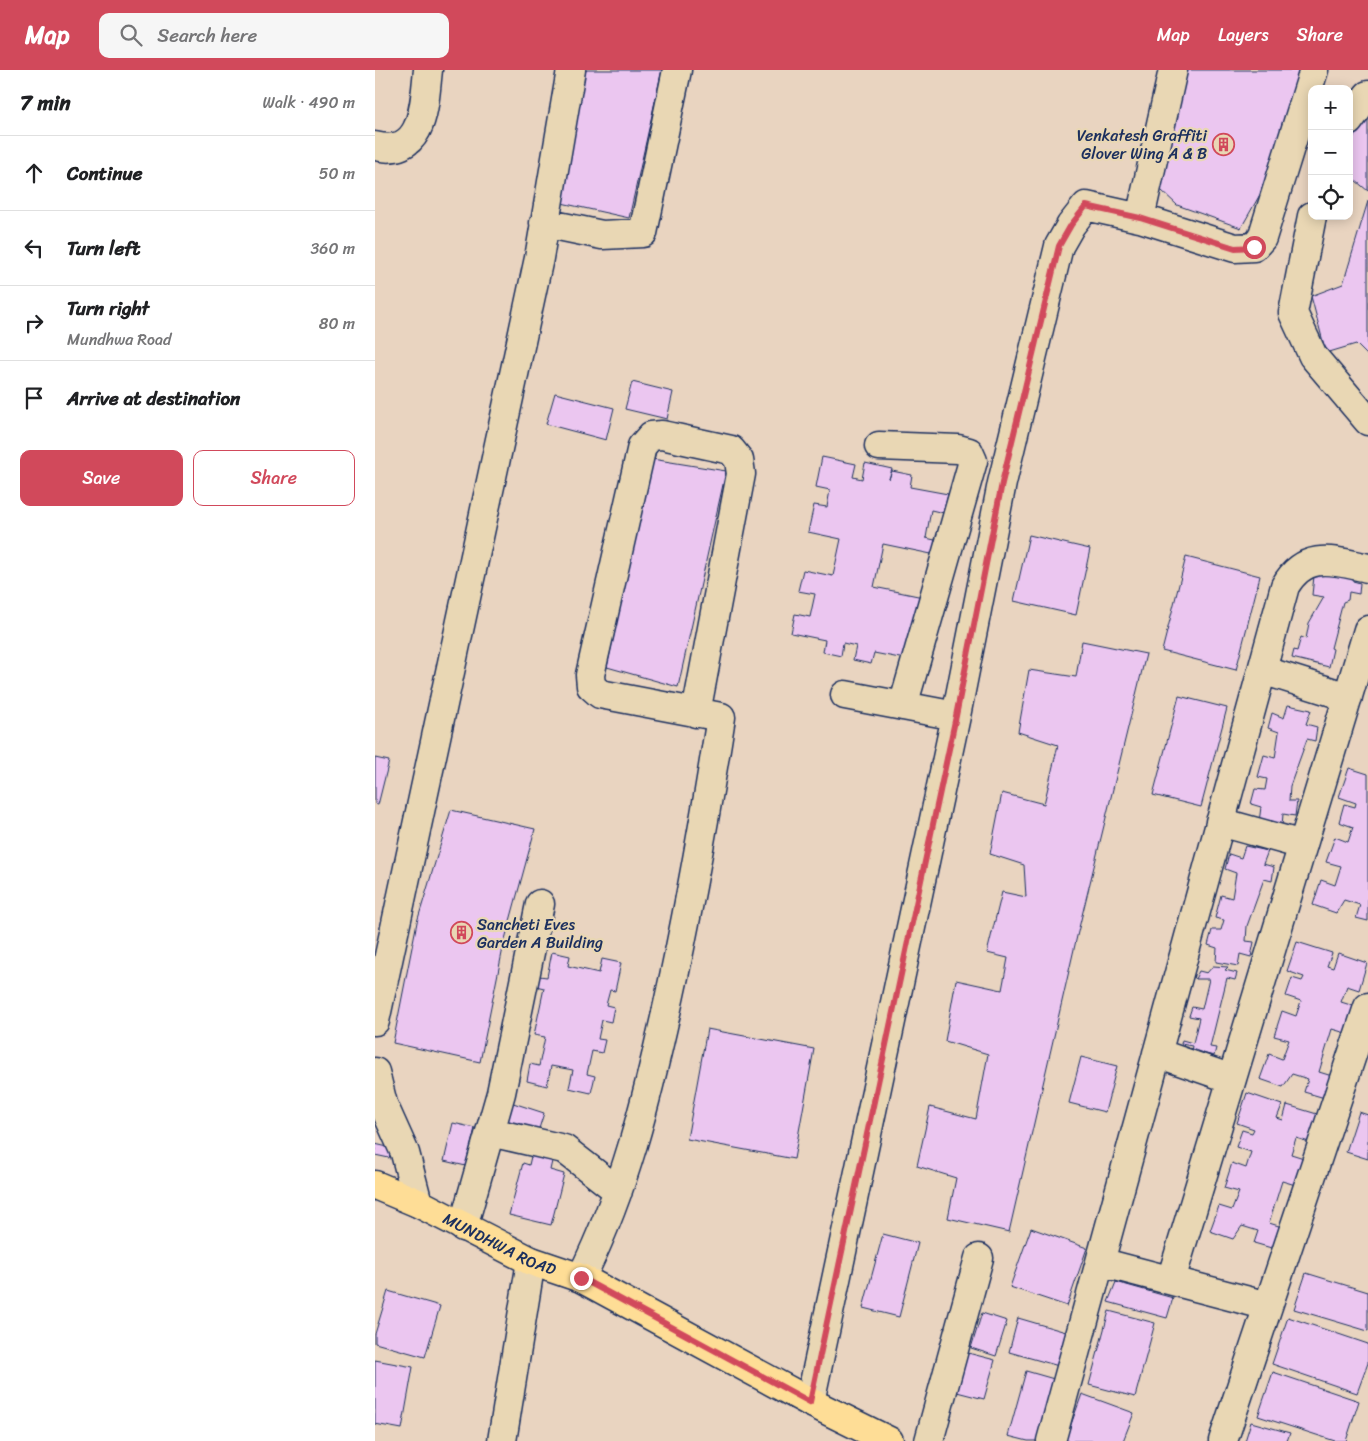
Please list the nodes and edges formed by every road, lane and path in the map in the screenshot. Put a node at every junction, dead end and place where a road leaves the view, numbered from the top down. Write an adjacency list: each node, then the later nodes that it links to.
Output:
1 (428, 70): 8 (street)
2 (571, 70): 11 (street)
3 (677, 70): 11 (street)
4 (1173, 70): 9 (street)
5 (1314, 70): 9 (street)
6 (1368, 95): 7 (street)
7 (1353, 115)
8 (375, 146)
9 (1140, 218): 21 (street)
10 (1311, 220): 12 (street)
11 (544, 223): 26 (street)
12 (1368, 422)
13 (879, 446): 19 (street)
14 (1368, 568): 16 (street)
15 (1368, 630): 18 (street)
16 (1262, 670): 18 (street); 22 (street)
17 (845, 695): 19 (street)
18 (1348, 697): 23 (street)
19 (903, 706): 21 (street)
20 (696, 713): 20 (street); 32 (street)
21 (956, 716): 41 (street)
22 (1220, 822): 23 (street); 27 (street)
23 (1303, 845): 29 (street)
24 (540, 904): 30 (street)
25 (1368, 1007): 40 (street)
26 (375, 1021)
27 (1157, 1053): 29 (street); 37 (street)
28 (375, 1072): 33 (street)
29 (1232, 1078): 39 (street)
30 (491, 1132): 32 (street); 34 (street)
31 (375, 1185): 33 (main road, MUNDHWA ROAD)
32 (618, 1191): 38 (street)
33 (418, 1203): 34 (main road, MUNDHWA ROAD)
34 (463, 1226): 36 (main road, MUNDHWA ROAD)
35 (979, 1258): 44 (street)
36 (531, 1261): 38 (main road, MUNDHWA ROAD); 42 (street)
37 (1100, 1262): 39 (street); 45 (street)
38 (581, 1278): 41 (main road, MUNDHWA ROAD)
39 (1171, 1280): 40 (street)
40 (1268, 1306): 46 (street)
41 (810, 1402): 43 (main road, MUNDHWA ROAD)
42 (502, 1441)
43 (889, 1441)
44 (929, 1441)
45 (1051, 1441)
46 (1223, 1441)

